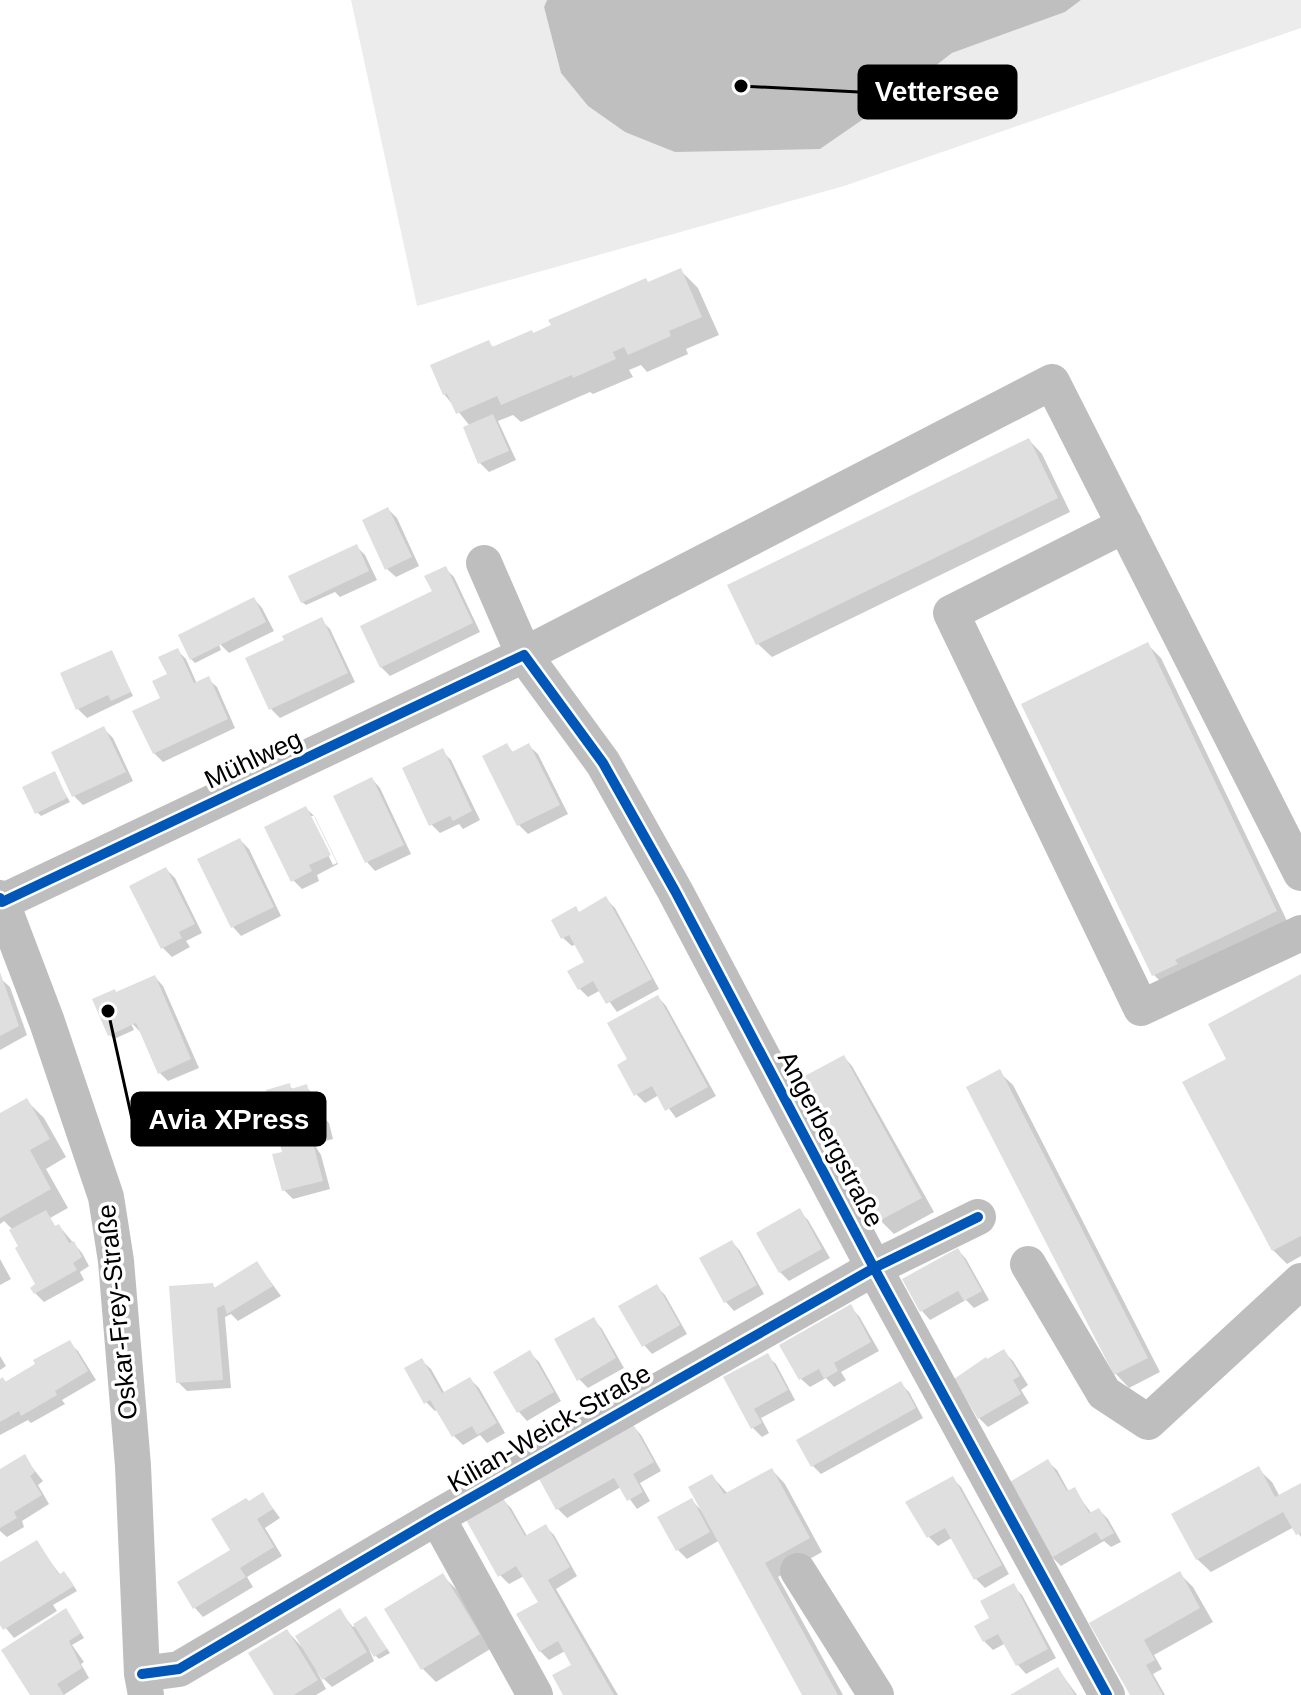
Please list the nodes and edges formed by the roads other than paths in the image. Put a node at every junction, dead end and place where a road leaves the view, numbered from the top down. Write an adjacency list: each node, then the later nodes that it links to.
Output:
1 (1125, 525): 3 (street, Mühlweg); 4 (street); 6 (street)
2 (484, 563): 3 (street, Angerbergstraße)
3 (524, 655): 5 (street, Mühlweg); 9 (street, Angerbergstraße)
4 (1301, 873)
5 (1, 901): 13 (street, Oskar-Frey-Straße)
6 (1301, 933)
7 (978, 1217): 9 (street, Kilian-Weick-Straße)
8 (1028, 1264): 10 (street)
9 (874, 1268): 11 (street, Kilian-Weick-Straße); 16 (street, Angerbergstraße)
10 (1301, 1281)
11 (437, 1517): 13 (street, Kilian-Weick-Straße); 14 (street)
12 (798, 1571): 15 (street)
13 (144, 1684)
14 (535, 1695)
15 (876, 1695)
16 (1107, 1695)

